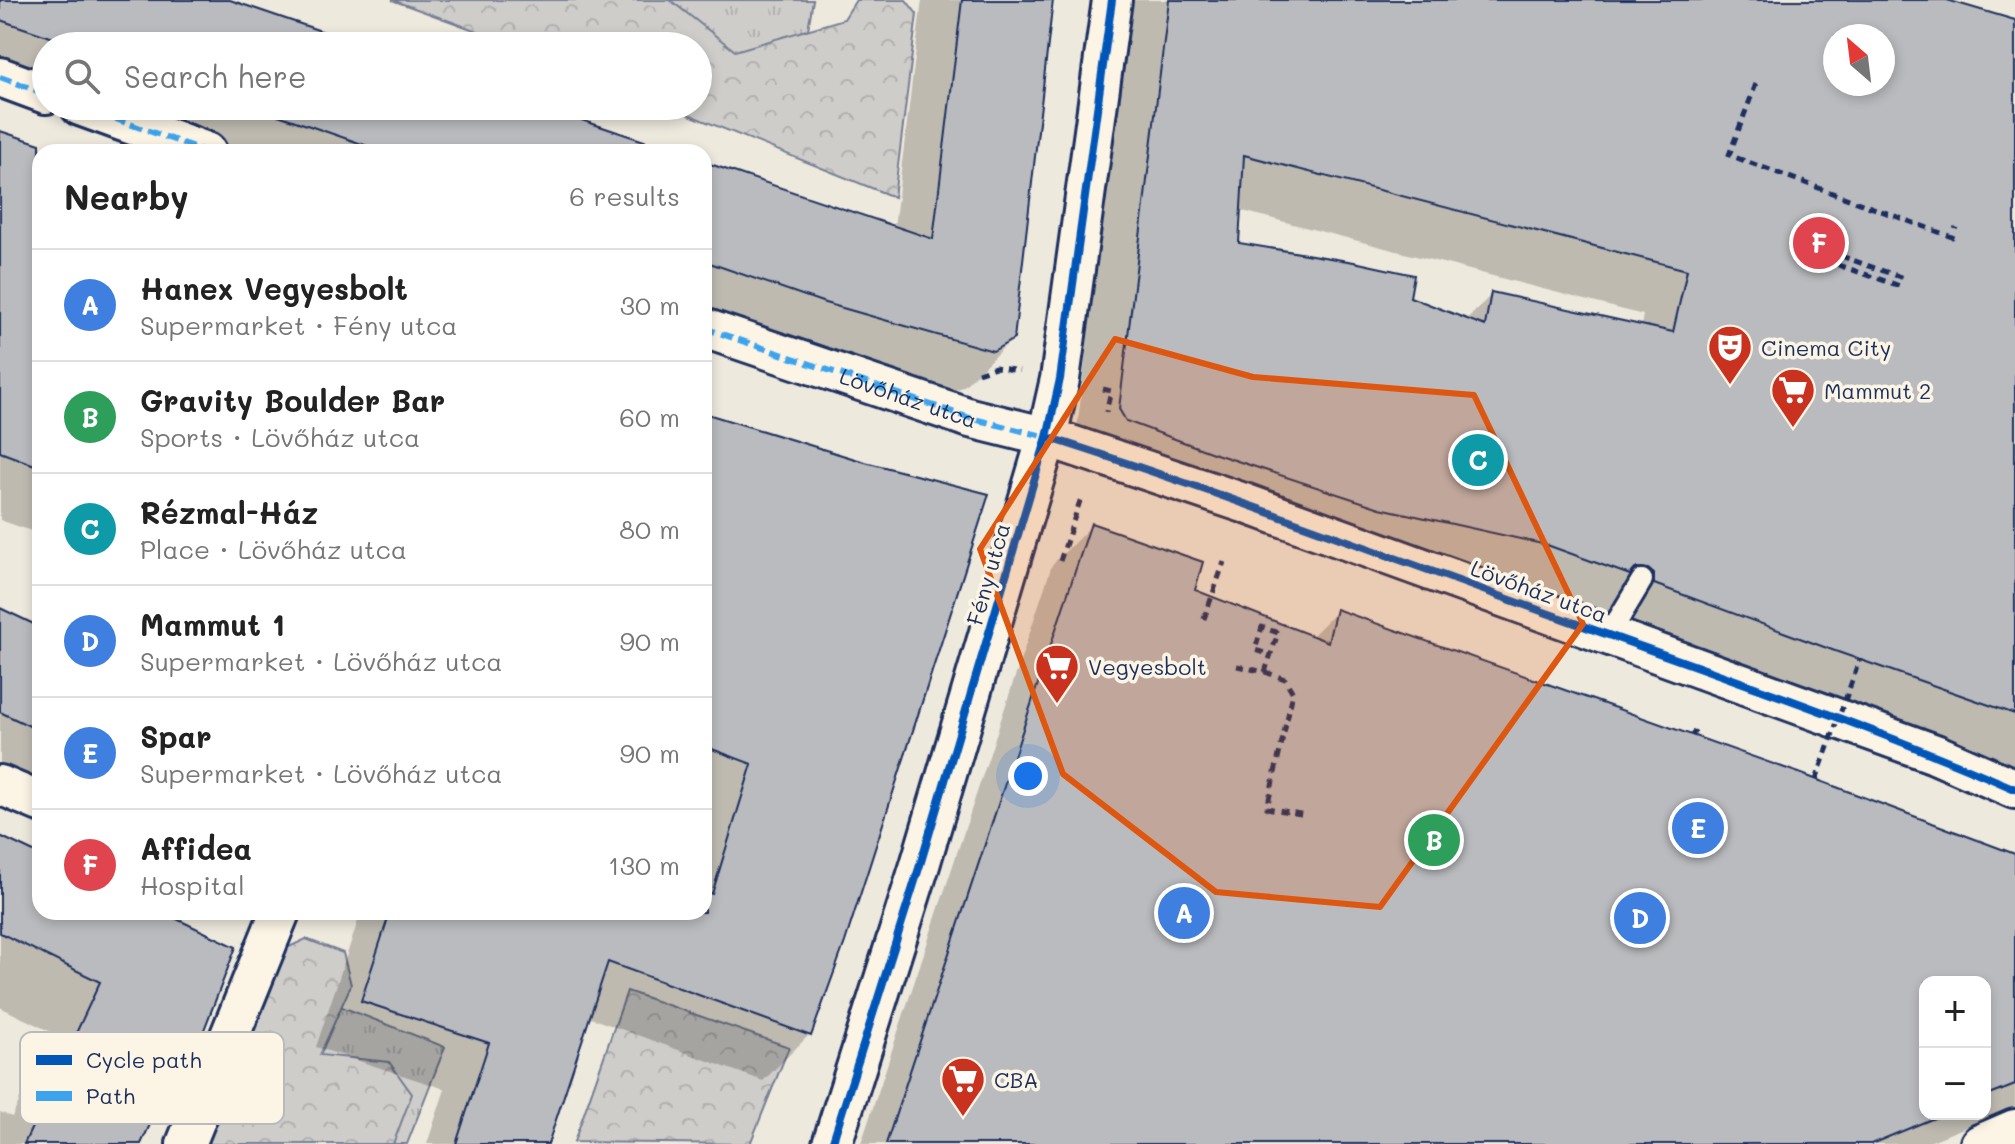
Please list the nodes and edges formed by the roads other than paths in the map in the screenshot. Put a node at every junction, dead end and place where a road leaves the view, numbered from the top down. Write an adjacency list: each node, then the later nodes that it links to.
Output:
1 (1112, 0): 7 (street, Fény utca)
2 (0, 77): 3 (street)
3 (32, 89)
4 (119, 120): 5 (street)
5 (185, 144)
6 (712, 331): 7 (street, Lövőház utca)
7 (1047, 437): 9 (street, Lövőház utca); 18 (street, Fény utca)
8 (1642, 580): 9 (lane)
9 (1609, 635): 11 (street, Lövőház utca)
10 (0, 785): 12 (street)
11 (2015, 789)
12 (32, 799)
13 (277, 920): 14 (street)
14 (231, 1032)
15 (194, 1124): 17 (street)
16 (2015, 1129): 19 (street)
17 (186, 1144)
18 (832, 1144)
19 (1980, 1144)

